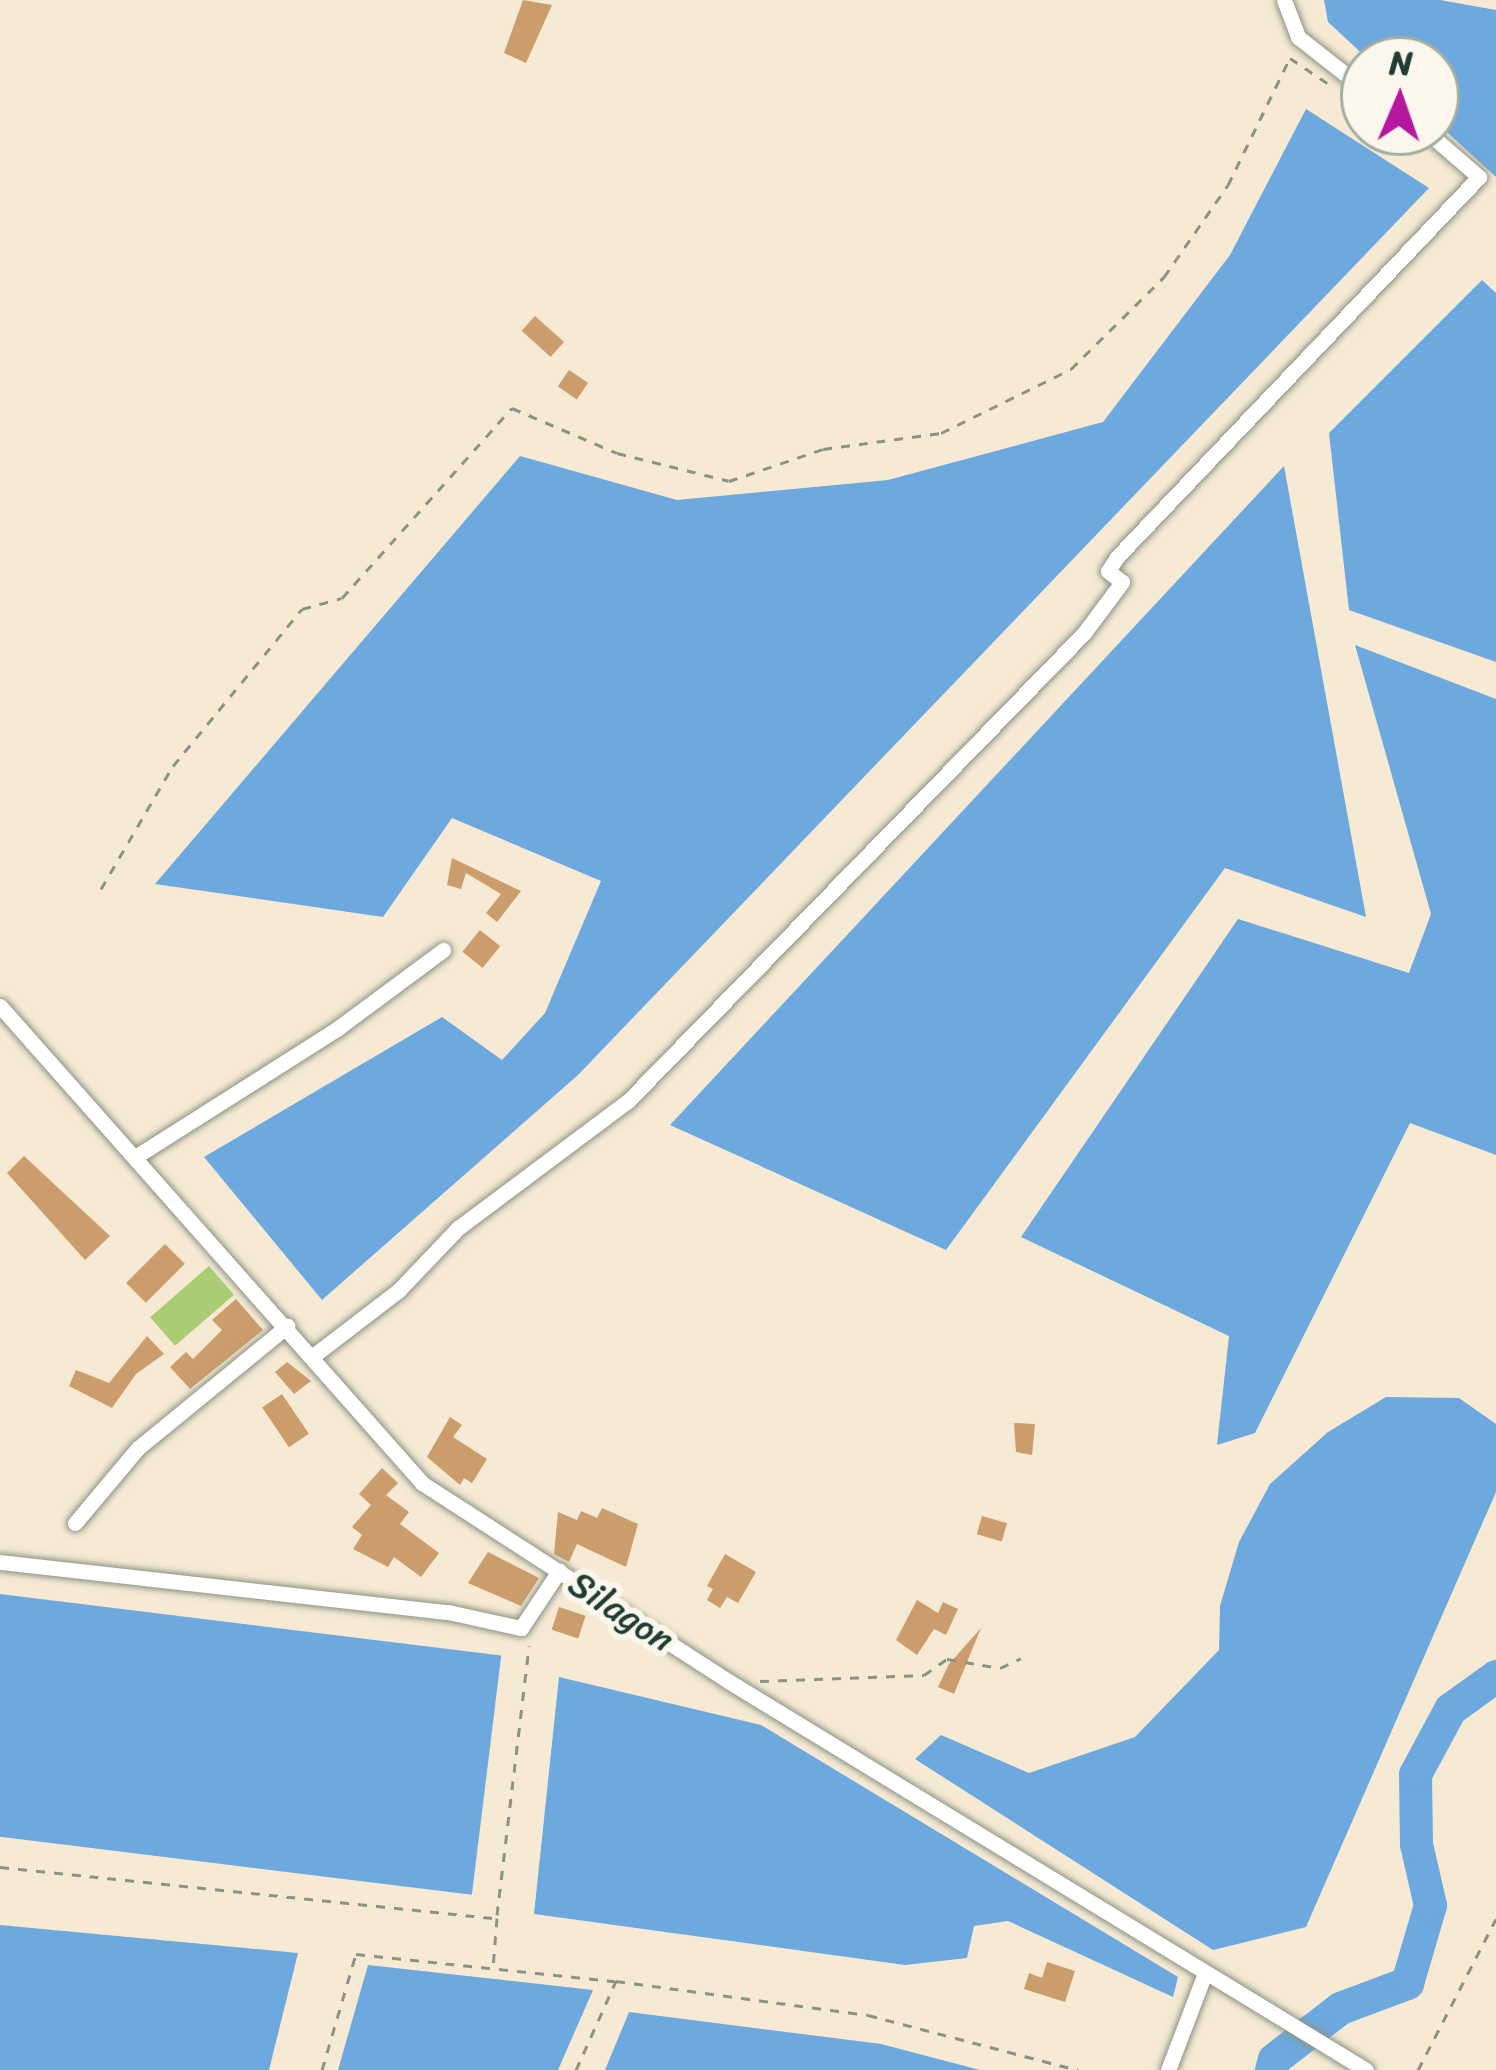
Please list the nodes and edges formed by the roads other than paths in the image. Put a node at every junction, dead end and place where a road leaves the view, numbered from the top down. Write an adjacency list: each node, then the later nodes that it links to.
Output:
1 (1284, 0): 2 (street)
2 (1340, 70)
3 (1455, 156): 8 (street)
4 (443, 950): 6 (street)
5 (0, 1006): 6 (street, Silagon)
6 (135, 1157): 7 (street, Silagon)
7 (286, 1326): 8 (street, Silagon); 9 (street)
8 (313, 1356): 11 (street, Silagon)
9 (74, 1523)
10 (0, 1562): 11 (street)
11 (559, 1571): 12 (street, Silagon)
12 (1205, 1973): 13 (street, Silagon); 14 (street)
13 (1362, 2067)
14 (1168, 2070)

